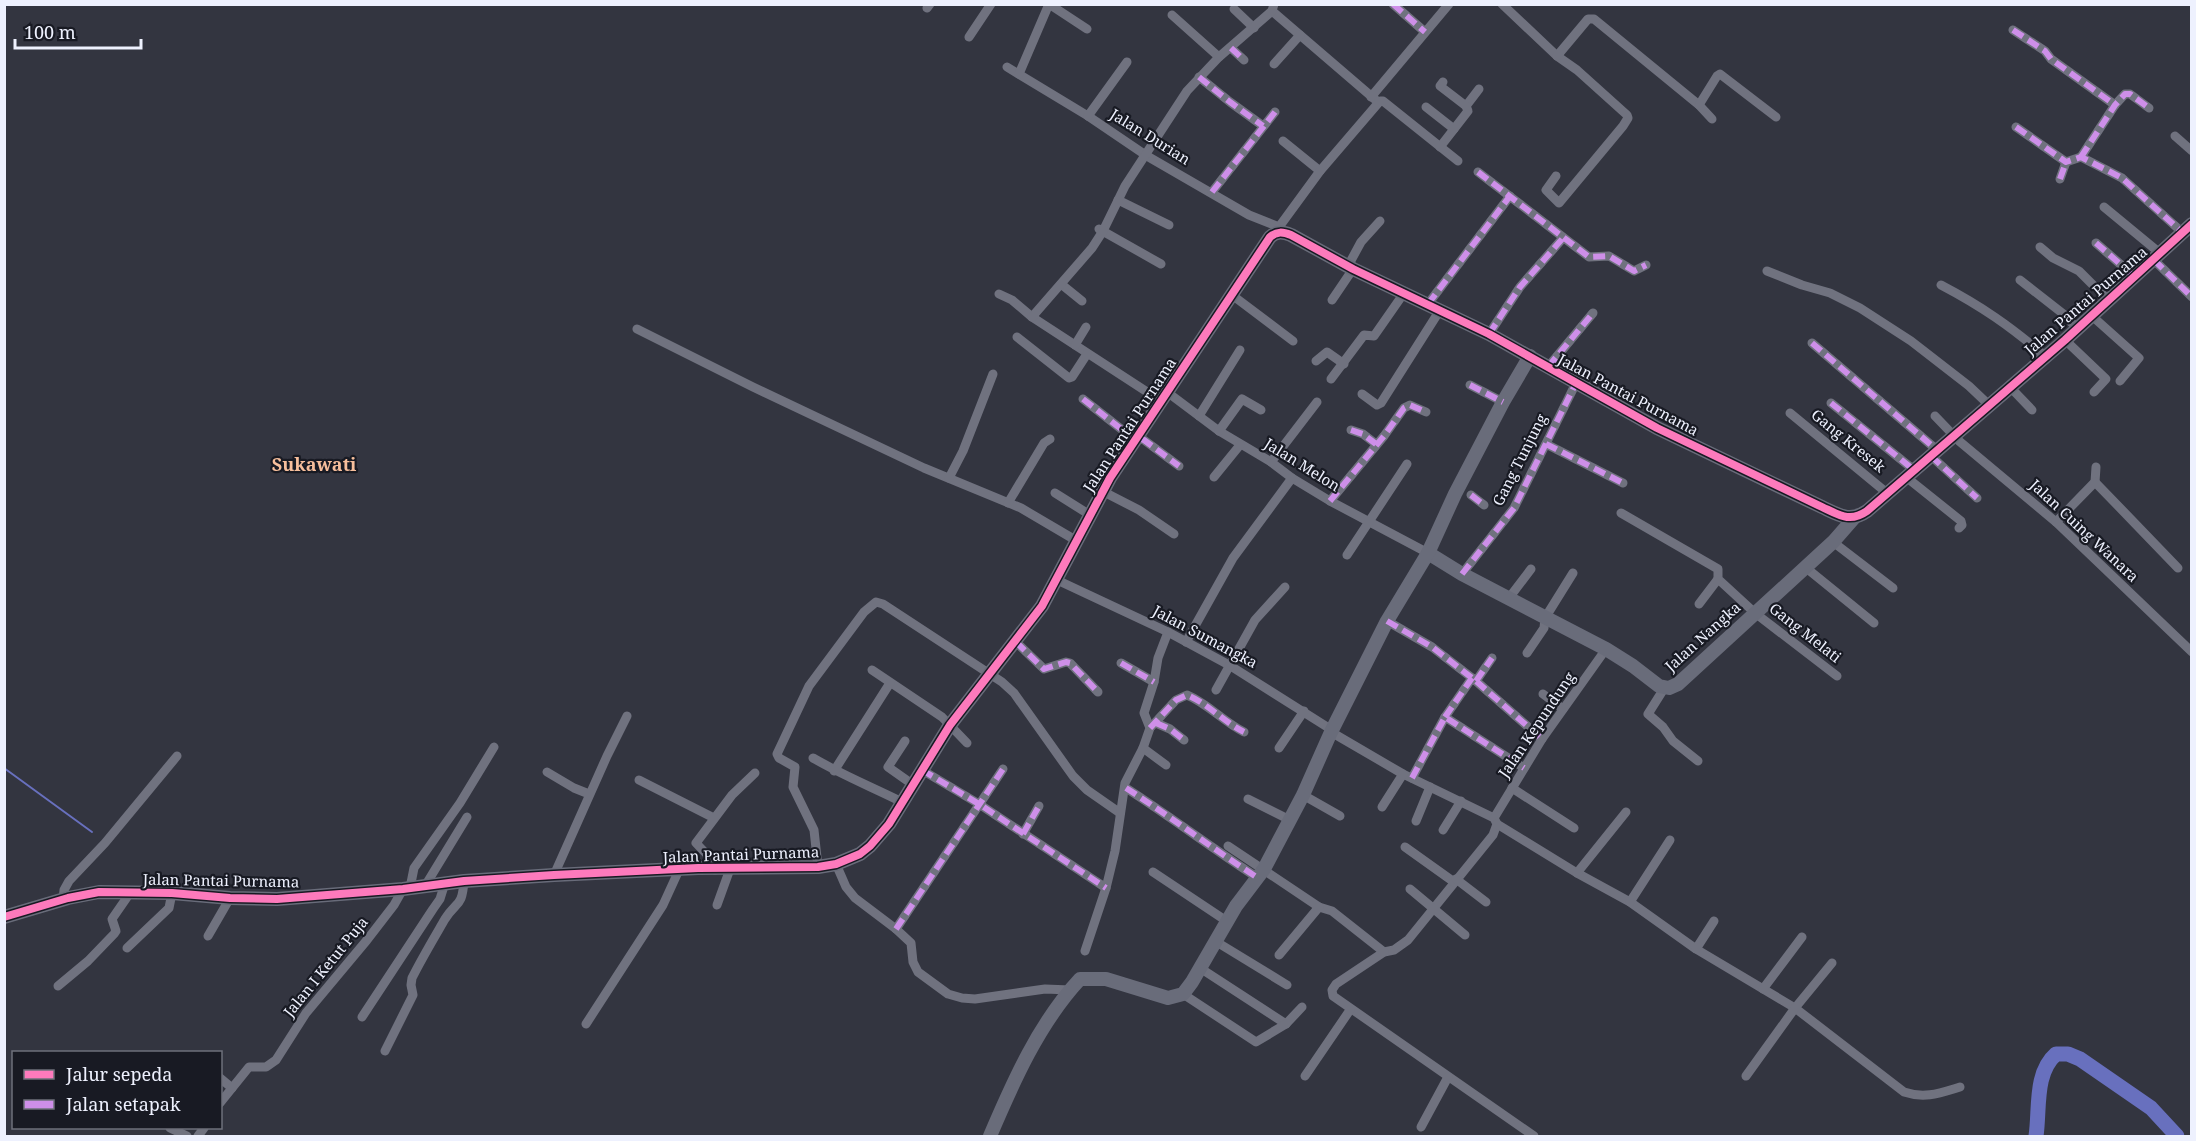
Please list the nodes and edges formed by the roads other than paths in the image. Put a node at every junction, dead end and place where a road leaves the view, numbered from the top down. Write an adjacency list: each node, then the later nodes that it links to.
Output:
1 (991, 4): 13 (street)
2 (1393, 4): 11 (street)
3 (1449, 4): 11 (street)
4 (1502, 4): 15 (street)
5 (1273, 8): 8 (street); 12 (street)
6 (1234, 9): 8 (street)
7 (1172, 15): 16 (street)
8 (1254, 28): 14 (street)
9 (1087, 29): 21 (street)
10 (2013, 30): 27 (street)
11 (1425, 32): 25 (street)
12 (1300, 35): 19 (street); 25 (street)
13 (969, 37)
14 (1231, 48): 16 (street); 17 (street)
15 (1557, 56): 26 (street); 48 (street)
16 (1219, 57): 22 (street)
17 (1244, 60)
18 (1127, 62): 32 (street)
19 (1274, 64)
20 (1007, 67): 21 (street, Jalan Durian)
21 (1019, 74): 32 (street, Jalan Durian)
22 (1199, 77): 35 (street); 42 (street)
23 (1443, 82): 28 (street)
24 (1479, 89): 28 (street)
25 (1375, 100): 40 (street); 46 (street)
26 (1699, 105): 33 (street); 34 (street)
27 (2115, 105): 30 (street); 43 (street)
28 (1466, 106): 37 (street)
29 (1426, 107): 37 (street)
30 (2149, 108)
31 (1275, 112): 35 (street)
32 (1088, 116): 42 (street, Jalan Durian)
33 (1776, 117)
34 (1712, 119)
35 (1263, 126): 50 (street)
36 (2016, 127): 45 (street)
37 (1454, 129): 40 (street)
38 (2175, 136): 41 (street)
39 (1283, 141): 46 (street)
40 (1440, 147): 44 (street)
41 (2192, 151)
42 (1147, 156): 50 (street, Jalan Durian); 52 (street)
43 (2081, 157): 45 (street); 56 (street)
44 (1458, 161)
45 (2066, 162): 49 (street)
46 (1320, 171): 58 (street)
47 (1478, 172): 51 (street)
48 (1556, 176)
49 (2061, 179)
50 (1212, 192): 58 (street, Jalan Durian)
51 (1510, 196): 59 (street); 78 (street)
52 (1118, 200): 55 (street); 57 (street)
53 (2104, 207): 62 (street)
54 (1380, 221): 65 (street)
55 (1169, 225)
56 (2189, 227): 62 (street, Jalan Pantai Purnama)
57 (1101, 230): 63 (street); 69 (street)
58 (1279, 230): 65 (street, Jalan Pantai Purnama); 73 (street, Jalan Pantai Purnama)
59 (1563, 238): 64 (street); 85 (street)
60 (2097, 243): 67 (street)
61 (2040, 248): 77 (street)
62 (2157, 257): 67 (street, Jalan Pantai Purnama); 74 (street)
63 (1161, 264)
64 (1646, 265)
65 (1350, 268): 71 (street, Jalan Pantai Purnama); 75 (street)
66 (1767, 271): 111 (street)
67 (2134, 277): 77 (street, Jalan Pantai Purnama)
68 (2020, 280): 84 (street)
69 (1061, 284): 76 (street); 81 (street)
70 (1941, 285): 94 (street)
71 (1404, 293): 78 (street, Jalan Pantai Purnama); 96 (street)
72 (999, 294): 81 (street, Jalan Melon)
73 (1232, 295): 88 (street); 106 (street, Jalan Pantai Purnama)
74 (2192, 297)
75 (1332, 300)
76 (1082, 301)
77 (2109, 301): 80 (street, Jalan Pantai Purnama)
78 (1434, 307): 85 (street, Jalan Pantai Purnama); 105 (street)
79 (1593, 313): 97 (street)
80 (2092, 316): 84 (street, Jalan Pantai Purnama); 100 (street)
81 (1032, 317): 90 (street, Jalan Melon)
82 (1086, 327): 90 (street)
83 (637, 328): 133 (street)
84 (2078, 329): 87 (street, Jalan Pantai Purnama)
85 (1489, 334): 93 (street, Jalan Pantai Purnama)
86 (1017, 337): 92 (street)
87 (2065, 340): 94 (street, Jalan Pantai Purnama); 104 (street)
88 (1293, 341)
89 (1812, 343): 126 (street)
90 (1075, 345): 92 (street, Jalan Melon)
91 (1240, 350): 116 (street)
92 (1087, 354): 106 (street, Jalan Melon)
93 (1530, 356): 97 (street, Jalan Pantai Purnama); 109 (street)
94 (2045, 356): 103 (street, Jalan Pantai Purnama)
95 (1316, 361): 96 (street)
96 (1344, 364): 99 (street)
97 (1548, 367): 101 (street, Jalan Pantai Purnama)
98 (993, 375): 133 (street)
99 (1331, 379)
100 (2120, 381)
101 (1576, 383): 124 (street, Gang Tunjung); 147 (street, Jalan Pantai Purnama)
102 (1470, 385): 109 (street)
103 (2010, 387): 111 (street, Jalan Pantai Purnama); 113 (street)
104 (2094, 392)
105 (1362, 394)
106 (1164, 396): 116 (street, Jalan Melon); 121 (street, Jalan Pantai Purnama)
107 (1083, 399): 121 (street)
108 (1317, 402): 127 (street)
109 (1503, 402): 154 (street)
110 (1831, 403): 131 (street)
111 (1989, 405): 120 (street, Jalan Pantai Purnama)
112 (1261, 410): 119 (street)
113 (2032, 410)
114 (1426, 412): 123 (street)
115 (1790, 413): 139 (street, Gang Kresek)
116 (1199, 416): 119 (street, Jalan Melon)
117 (1935, 416): 120 (street, Jalan Cuing Wanara)
118 (1351, 430): 123 (street)
119 (1219, 431): 125 (street, Jalan Melon)
120 (1954, 435): 126 (street, Jalan Pantai Purnama); 149 (street, Jalan Cuing Wanara)
121 (1137, 438): 129 (street); 137 (street, Jalan Pantai Purnama)
122 (1050, 439): 143 (street)
123 (1377, 444): 142 (street)
124 (1546, 444): 136 (street); 160 (street, Gang Tunjung)
125 (1240, 445): 127 (street, Jalan Melon); 132 (street)
126 (1934, 453): 131 (street, Jalan Pantai Purnama); 141 (street)
127 (1271, 462): 134 (street, Jalan Melon)
128 (1407, 464): 148 (street)
129 (1179, 466)
130 (2096, 467): 135 (street)
131 (1910, 474): 139 (street, Jalan Pantai Purnama); 150 (street)
132 (1214, 477)
133 (949, 478): 143 (street)
134 (1292, 478): 142 (street, Jalan Melon); 173 (street)
135 (2095, 482): 149 (street); 157 (street)
136 (1623, 483)
137 (1102, 491): 146 (street, Jalan Pantai Purnama); 151 (street)
138 (1055, 493): 146 (street)
139 (1887, 493): 147 (street, Jalan Pantai Purnama)
140 (1471, 495): 144 (street)
141 (1977, 498)
142 (1330, 501): 148 (street, Jalan Melon)
143 (1008, 502): 152 (street)
144 (1484, 505)
145 (1621, 513): 161 (street, Gang Melati)
146 (1090, 515): 152 (street, Jalan Pantai Purnama)
147 (1854, 518): 153 (street, Jalan Nangka)
148 (1369, 522): 154 (street, Jalan Melon); 155 (street)
149 (2056, 522): 175 (street, Jalan Cuing Wanara)
150 (1959, 528)
151 (1174, 534)
152 (1077, 541): 162 (street, Jalan Pantai Purnama)
153 (1833, 542): 156 (street, Jalan Nangka); 164 (street)
154 (1428, 553): 160 (street, Jalan Nangka); 169 (street)
155 (1347, 555)
156 (1805, 567): 167 (street, Jalan Nangka); 170 (street)
157 (2178, 568)
158 (1531, 569): 165 (street)
159 (1573, 573): 168 (street)
160 (1462, 574): 165 (street, Jalan Nangka)
161 (1718, 579): 166 (street); 167 (street, Gang Melati)
162 (1057, 580): 171 (street, Jalan Sumangka); 172 (street, Jalan Pantai Purnama)
163 (1285, 586): 179 (street)
164 (1893, 588)
165 (1509, 598): 168 (street, Jalan Nangka)
166 (1698, 604)
167 (1755, 613): 182 (street, Gang Melati); 186 (street, Jalan Nangka)
168 (1545, 618): 174 (street, Jalan Nangka); 176 (street)
169 (1388, 621): 183 (street); 196 (street)
170 (1874, 623)
171 (1167, 632): 173 (street, Jalan Sumangka); 184 (street)
172 (1016, 642): 181 (street, Jalan Pantai Purnama); 187 (street)
173 (1186, 642): 179 (street, Jalan Sumangka)
174 (1606, 649): 186 (street, Jalan Nangka); 190 (street, Jalan Kepundung)
175 (2192, 652)
176 (1527, 653)
177 (1492, 658): 183 (street)
178 (1121, 663): 184 (street)
179 (1229, 665): 189 (street); 191 (street, Jalan Sumangka)
180 (872, 670): 185 (street)
181 (991, 673): 194 (street, Jalan Pantai Purnama); 231 (street); 245 (street)
182 (1837, 676)
183 (1474, 680): 193 (street); 198 (street)
184 (1154, 682): 195 (street)
185 (890, 683): 194 (street); 212 (street)
186 (1665, 687): 207 (street)
187 (1098, 692)
188 (1543, 694): 190 (street)
189 (1211, 699): 195 (street); 197 (street)
190 (1563, 709): 198 (street, Jalan Kepundung)
191 (1304, 711): 196 (street, Jalan Sumangka); 204 (street)
192 (627, 716): 222 (street)
193 (1445, 717): 210 (street); 215 (street)
194 (950, 725): 201 (street); 211 (street, Jalan Pantai Purnama)
195 (1153, 726): 199 (street); 203 (street)
196 (1332, 731): 215 (street, Jalan Sumangka); 223 (street)
197 (1244, 732)
198 (1542, 739): 210 (street, Jalan Kepundung)
199 (1184, 740)
200 (905, 741): 218 (street)
201 (967, 743)
202 (494, 747): 258 (street, Jalan I Ketut Puja)
203 (1143, 748): 208 (street); 219 (street)
204 (1279, 748)
205 (177, 756): 263 (street)
206 (813, 758): 212 (street)
207 (1698, 761)
208 (1166, 765)
209 (1003, 768): 227 (street)
210 (1524, 768): 220 (street, Jalan Kepundung)
211 (922, 770): 218 (street, Jalan Pantai Purnama); 227 (street)
212 (834, 771): 226 (street)
213 (547, 772): 222 (street)
214 (755, 773): 234 (street)
215 (1407, 776): 221 (street, Jalan Sumangka); 229 (street)
216 (639, 780): 234 (street)
217 (1443, 781): 221 (street)
218 (912, 784): 226 (street, Jalan Pantai Purnama)
219 (1126, 788): 231 (street); 251 (street)
220 (1512, 788): 237 (street, Jalan Kepundung); 238 (street)
221 (1434, 789): 225 (street, Jalan Sumangka); 236 (street)
222 (589, 794): 252 (street)
223 (1303, 795): 232 (street); 235 (street)
224 (1248, 799): 235 (street)
225 (1461, 801): 237 (street, Jalan Sumangka); 239 (street)
226 (902, 802): 244 (street, Jalan Pantai Purnama)
227 (979, 804): 240 (street); 272 (street)
228 (1039, 806): 240 (street)
229 (1382, 807)
230 (1626, 812): 250 (street)
231 (1120, 813): 257 (street)
232 (1340, 816)
233 (467, 817): 256 (street)
234 (714, 818): 248 (street)
235 (1290, 820): 251 (street)
236 (1416, 821)
237 (1496, 821): 250 (street, Jalan Sumangka); 253 (street, Jalan Kepundung)
238 (1574, 828)
239 (1443, 830)
240 (1023, 834): 257 (street)
241 (1670, 840): 265 (street)
242 (1228, 846): 251 (street)
243 (1405, 847): 253 (street)
244 (836, 864): 245 (street, Jalan Pantai Purnama); 272 (street)
245 (818, 867): 246 (street, Jalan Pantai Purnama)
246 (730, 869): 248 (street, Jalan Pantai Purnama); 266 (street)
247 (679, 870): 248 (street, Jalan Pantai Purnama); 252 (street, Jalan Pantai Purnama); 293 (street)
248 (715, 870)
249 (1153, 872): 271 (street)
250 (1577, 873): 265 (street, Jalan Sumangka)
251 (1261, 874): 267 (street); 271 (street)
252 (554, 875): 254 (street, Jalan Pantai Purnama)
253 (1455, 880): 264 (street); 268 (street, Jalan Kepundung)
254 (464, 881): 255 (street, Jalan Pantai Purnama); 295 (street)
255 (445, 883): 256 (street, Jalan Pantai Purnama); 292 (street)
256 (424, 886): 258 (street, Jalan Pantai Purnama)
257 (1106, 888): 279 (street)
258 (406, 889): 262 (street, Jalan Pantai Purnama); 301 (street, Jalan I Ketut Puja)
259 (1410, 889): 268 (street)
260 (130, 893): 261 (street, Jalan Pantai Purnama); 263 (street, Jalan Pantai Purnama); 285 (street)
261 (172, 893): 262 (street, Jalan Pantai Purnama); 277 (street)
262 (230, 898): 274 (street)
263 (63, 899): 269 (street, Jalan Pantai Purnama)
264 (1486, 902)
265 (1630, 902): 278 (street, Jalan Sumangka)
266 (717, 905)
267 (1319, 907): 280 (street); 281 (street)
268 (1434, 910): 273 (street); 280 (street, Jalan Kepundung)
269 (4, 918)
270 (1714, 921): 278 (street)
271 (1228, 922): 276 (street)
272 (896, 929): 287 (street)
273 (1465, 935)
274 (208, 936)
275 (1802, 937): 286 (street)
276 (1215, 941): 283 (street); 284 (street)
277 (127, 948)
278 (1696, 949): 286 (street, Jalan Sumangka)
279 (1085, 951)
280 (1384, 952): 291 (street, Jalan Kepundung)
281 (1279, 955)
282 (1832, 963): 290 (street)
283 (1200, 968): 288 (street); 294 (street)
284 (1287, 985)
285 (58, 986)
286 (1763, 989): 290 (street, Jalan Sumangka)
287 (1070, 990): 288 (street); 306 (street)
288 (1183, 994): 294 (street)
289 (1302, 1007): 294 (street)
290 (1795, 1008): 297 (street); 300 (street, Jalan Sumangka)
291 (1350, 1010): 296 (street); 298 (street)
292 (362, 1017)
293 (586, 1024)
294 (1286, 1024)
295 (386, 1051)
296 (1305, 1076)
297 (1746, 1076)
298 (1448, 1077): 303 (street); 307 (street)
299 (222, 1080): 301 (street)
300 (1960, 1087)
301 (232, 1088): 302 (street, Jalan I Ketut Puja)
302 (222, 1100)
303 (1421, 1127)
304 (172, 1129): 305 (street)
305 (187, 1137)
306 (990, 1137)
307 (1534, 1137)

